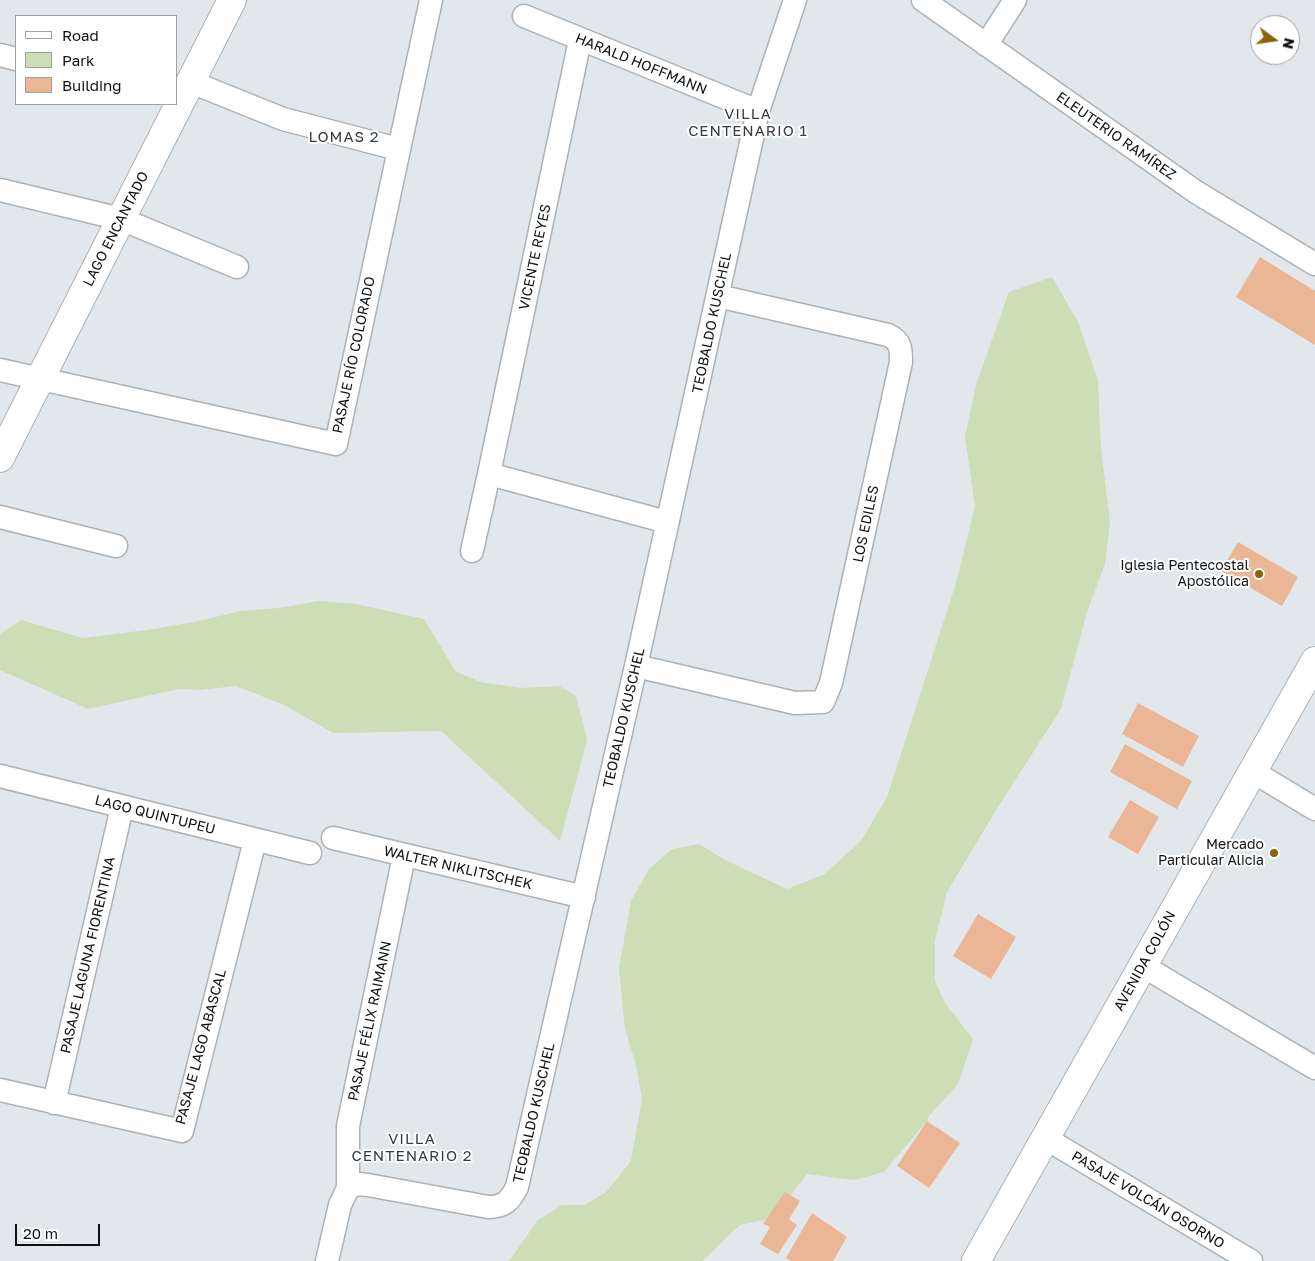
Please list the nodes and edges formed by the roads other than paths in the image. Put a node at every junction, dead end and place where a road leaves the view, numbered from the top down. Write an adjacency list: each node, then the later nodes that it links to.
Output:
1 (232, 0): 11 (main road, LAGO ENCANTADO)
2 (431, 0): 15 (street, PASAJE RÍO COLORADO)
3 (795, 0): 14 (street, TEOBALDO KUSCHEL)
4 (924, 0): 8 (street, ELEUTERIO RAMÍREZ)
5 (1015, 0): 8 (street)
6 (524, 16): 7 (street, HARALD HOFFMANN)
7 (580, 40): 14 (street, HARALD HOFFMANN); 24 (street, VICENTE REYES)
8 (986, 45): 18 (street, ELEUTERIO RAMÍREZ)
9 (0, 55): 10 (street)
10 (15, 59)
11 (184, 89): 12 (main road, LAGO ENCANTADO); 15 (street)
12 (178, 101)
13 (176, 105): 17 (main road, LAGO ENCANTADO)
14 (758, 111): 20 (street, TEOBALDO KUSCHEL)
15 (398, 149): 22 (street, PASAJE RÍO COLORADO)
16 (0, 190): 17 (street)
17 (121, 219): 19 (street); 22 (main road, LAGO ENCANTADO)
18 (1315, 264)
19 (237, 267)
20 (718, 296): 26 (street, TEOBALDO KUSCHEL); 30 (street, LOS EDILES)
21 (0, 370): 22 (street)
22 (40, 378): 23 (main road, LAGO ENCANTADO)
23 (0, 458)
24 (489, 474): 26 (street); 28 (street, VICENTE REYES)
25 (0, 517): 27 (street)
26 (668, 522): 30 (street, TEOBALDO KUSCHEL)
27 (116, 546)
28 (472, 551)
29 (1315, 661): 31 (main road, AVENIDA COLÓN)
30 (636, 666): 39 (street, TEOBALDO KUSCHEL)
31 (1252, 771): 34 (street); 40 (main road, AVENIDA COLÓN)
32 (0, 776): 33 (street, LAGO QUINTUPEU)
33 (122, 807): 36 (street, LAGO QUINTUPEU); 43 (street, PASAJE LAGUNA FIORENTINA)
34 (1315, 810)
35 (333, 838): 38 (street, WALTER NIKLITSCHEK)
36 (254, 840): 37 (street, LAGO QUINTUPEU); 43 (street, PASAJE LAGO ABASCAL)
37 (310, 853)
38 (404, 856): 39 (street, WALTER NIKLITSCHEK); 45 (street, PASAJE FÉLIX RAIMANN)
39 (584, 897): 45 (street, TEOBALDO KUSCHEL)
40 (1142, 966): 41 (street); 44 (main road, AVENIDA COLÓN)
41 (1315, 1068)
42 (0, 1090): 43 (street)
43 (54, 1103)
44 (1045, 1138): 47 (main road, AVENIDA COLÓN); 48 (street, PASAJE VOLCÁN OSORNO)
45 (348, 1188): 46 (street)
46 (327, 1261)
47 (976, 1261)
48 (1251, 1261)

